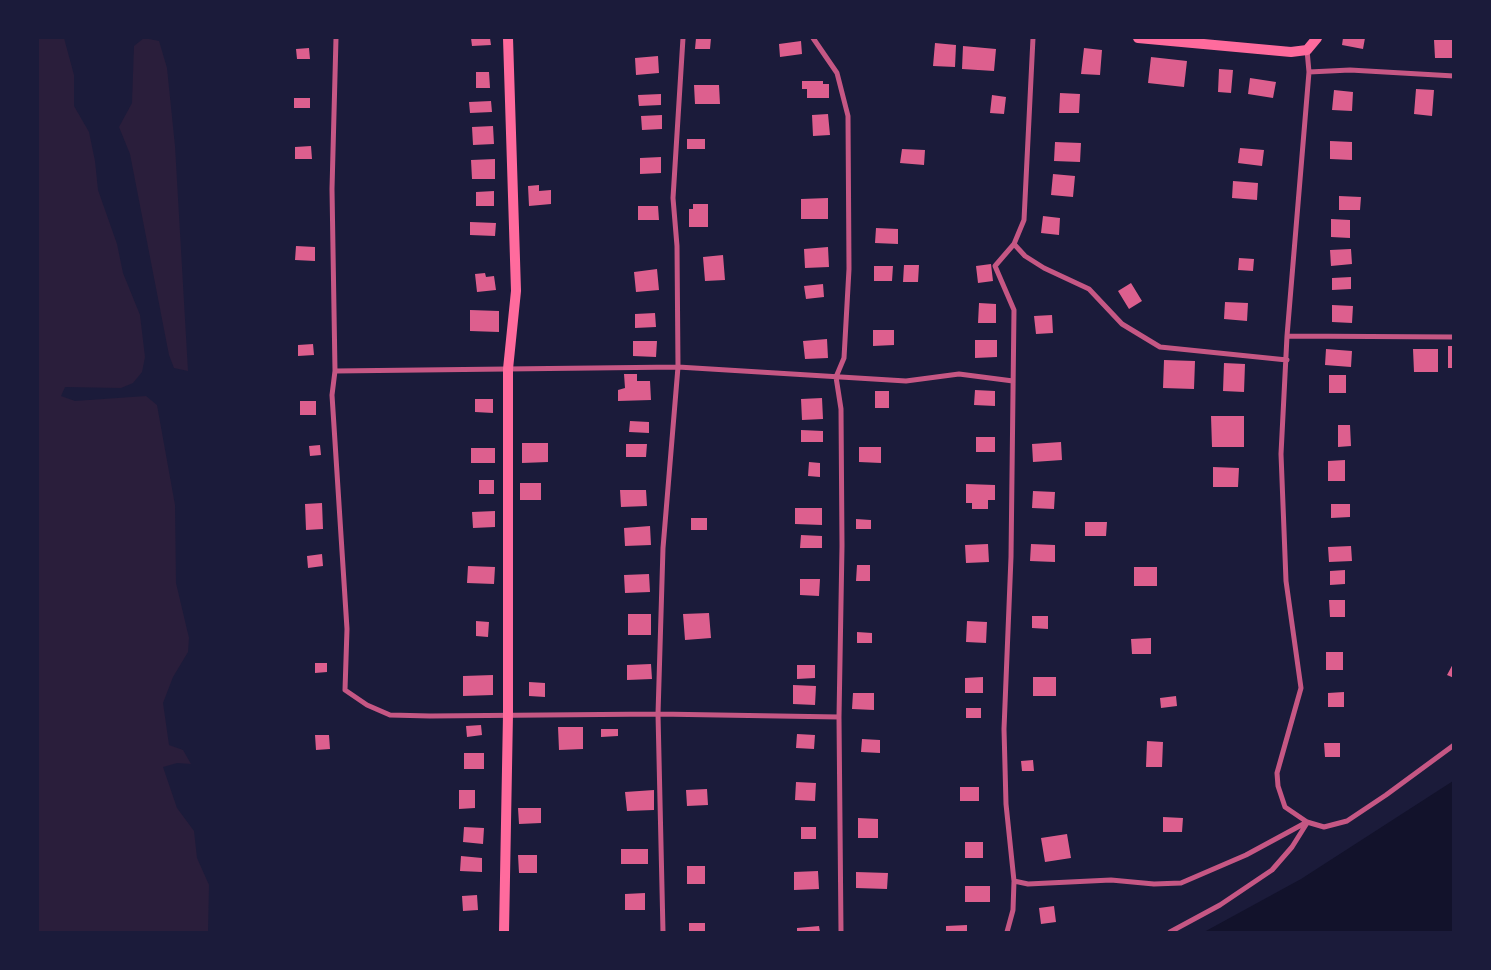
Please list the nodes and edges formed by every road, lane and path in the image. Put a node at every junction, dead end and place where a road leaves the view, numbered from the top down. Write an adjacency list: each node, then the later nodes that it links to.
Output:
1 (336, 38): 17 (street)
2 (684, 38): 15 (street)
3 (813, 38): 18 (street)
4 (1034, 38): 11 (street)
5 (1138, 38): 8 (main road)
6 (1317, 38): 8 (main road)
7 (508, 41): 16 (main road)
8 (1307, 50): 9 (street)
9 (1309, 72): 10 (street); 12 (street)
10 (1454, 76)
11 (1014, 244): 14 (street); 19 (street)
12 (1287, 336): 13 (street); 14 (street)
13 (1454, 337)
14 (1287, 360): 24 (street)
15 (678, 366): 16 (street); 18 (street); 21 (street)
16 (508, 369): 17 (street); 20 (main road)
17 (335, 371): 20 (street)
18 (836, 377): 19 (street); 22 (street)
19 (1013, 381): 25 (street)
20 (508, 714): 21 (street); 26 (main road)
21 (658, 714): 22 (street); 27 (street)
22 (838, 717): 28 (street)
23 (1454, 745): 24 (street)
24 (1307, 822): 25 (street); 30 (street)
25 (1014, 882): 29 (street)
26 (504, 932)
27 (663, 932)
28 (841, 932)
29 (1007, 932)
30 (1170, 932)

